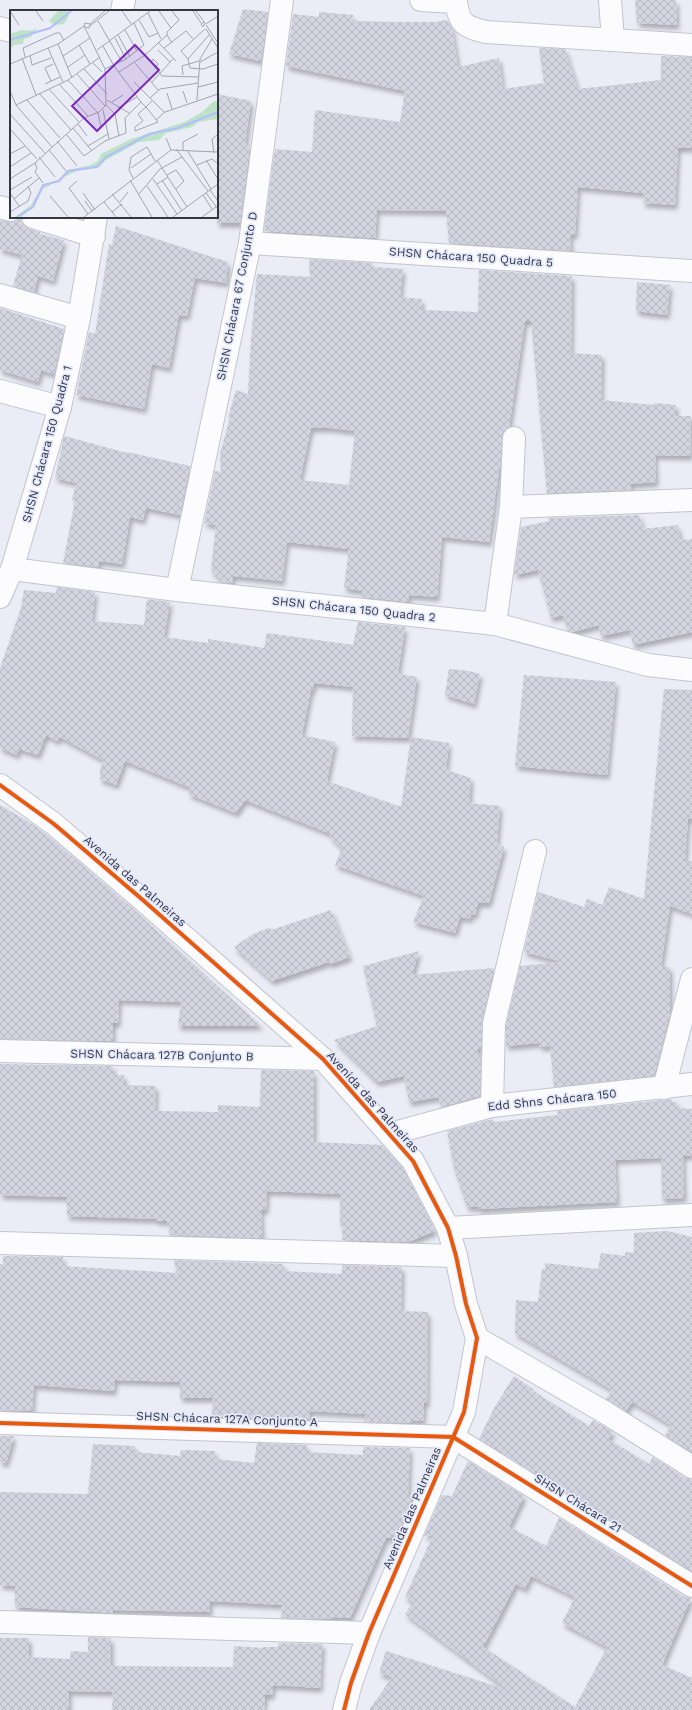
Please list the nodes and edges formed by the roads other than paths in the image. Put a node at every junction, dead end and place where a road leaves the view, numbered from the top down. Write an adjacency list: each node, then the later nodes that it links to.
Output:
1 (124, 0): 6 (street)
2 (282, 0): 15 (street, SHSN Chácara 67 Conjunto D)
3 (421, 0): 5 (street)
4 (610, 0): 9 (street)
5 (456, 1): 9 (street)
6 (122, 10)
7 (0, 28): 8 (street)
8 (10, 31)
9 (613, 40): 10 (street)
10 (692, 45)
11 (0, 207): 12 (street)
12 (10, 210)
13 (40, 218): 14 (street)
14 (95, 226): 18 (street, SHSN Chácara 150 Quadra 1)
15 (250, 243): 16 (street, SHSN Chácara 150 Quadra 5); 25 (street, SHSN Chácara 67 Conjunto D)
16 (692, 271)
17 (0, 295): 18 (street)
18 (79, 318): 20 (street, SHSN Chácara 150 Quadra 1)
19 (0, 391): 20 (street)
20 (60, 407): 24 (street, SHSN Chácara 150 Quadra 1)
21 (514, 438): 23 (street)
22 (692, 500): 23 (street)
23 (511, 507): 26 (street)
24 (5, 580): 25 (street, SHSN Chácara 150 Quadra 2)
25 (177, 590): 26 (street, SHSN Chácara 150 Quadra 2)
26 (495, 624): 27 (street, SHSN Chácara 150 Quadra 2)
27 (692, 670)
28 (0, 785): 32 (street, Avenida das Palmeiras)
29 (535, 851): 35 (street)
30 (692, 979): 34 (street)
31 (0, 1051): 32 (street, SHSN Chácara 127B Conjunto B)
32 (323, 1059): 36 (street, Avenida das Palmeiras)
33 (692, 1084): 34 (street, Edd Shns Chácara 150)
34 (664, 1088): 35 (street, Edd Shns Chácara 150)
35 (492, 1106): 36 (street, Edd Shns Chácara 150)
36 (390, 1134): 38 (street, Avenida das Palmeiras)
37 (692, 1215): 38 (street)
38 (448, 1228): 40 (street, Avenida das Palmeiras)
39 (0, 1243): 40 (street)
40 (456, 1256): 41 (street, Avenida das Palmeiras)
41 (477, 1338): 43 (street, Avenida das Palmeiras); 44 (street)
42 (0, 1423): 43 (street, SHSN Chácara 127A Conjunto A)
43 (453, 1437): 45 (street, SHSN Chácara 21); 47 (street, Avenida das Palmeiras)
44 (692, 1467)
45 (692, 1586)
46 (0, 1622): 47 (street)
47 (369, 1633): 48 (street, Avenida das Palmeiras)
48 (344, 1710)

